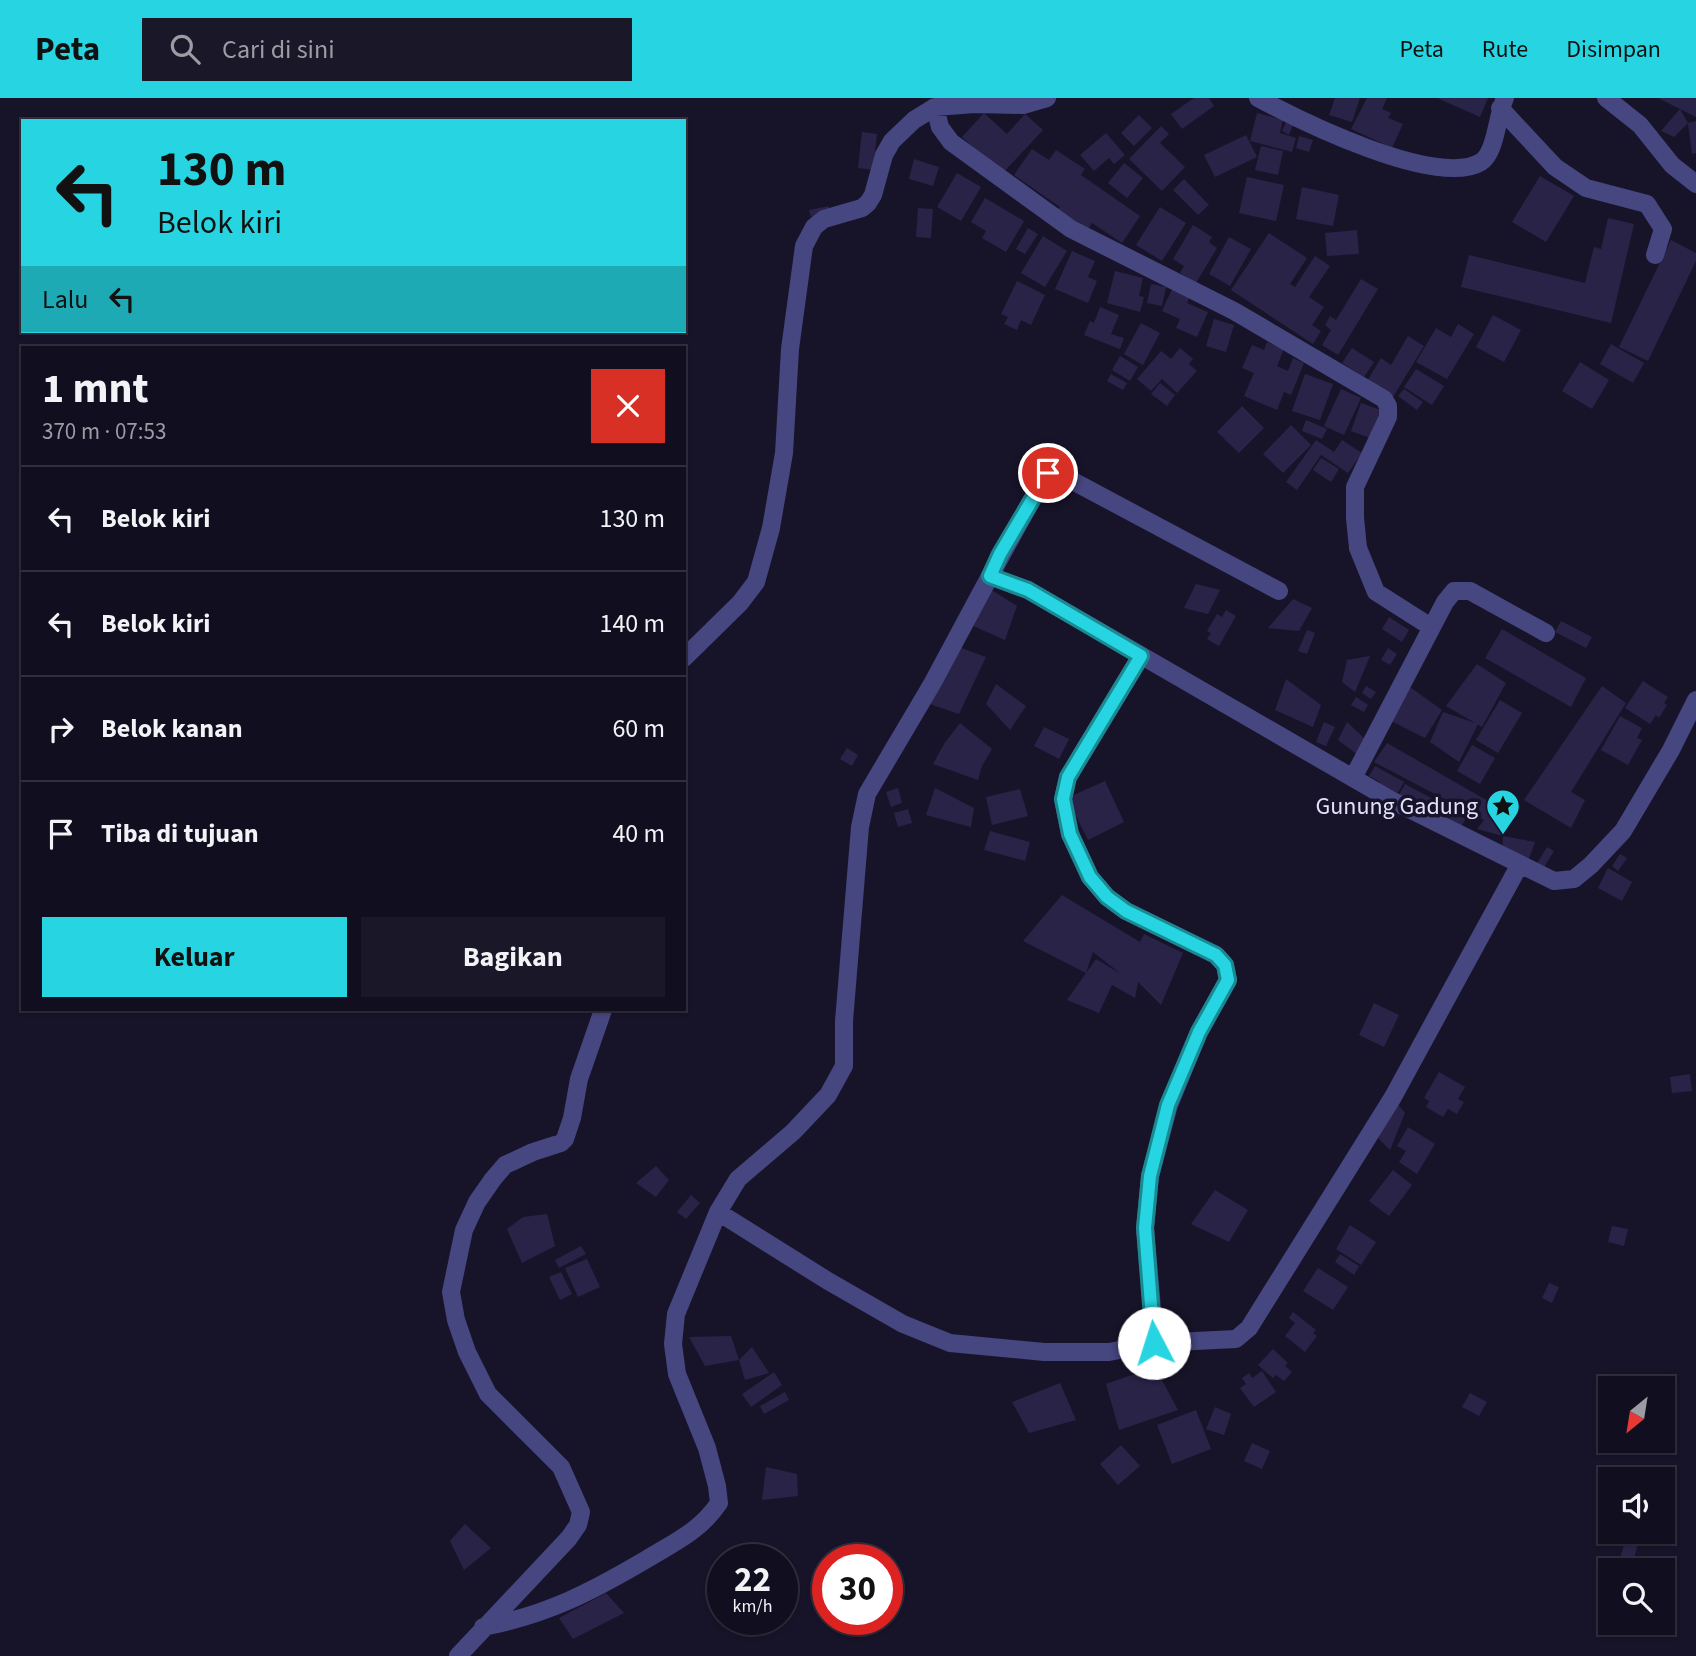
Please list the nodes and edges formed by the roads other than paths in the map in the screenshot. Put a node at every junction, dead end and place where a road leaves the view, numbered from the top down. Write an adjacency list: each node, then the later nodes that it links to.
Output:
1 (1047, 98): 5 (street)
2 (1258, 98): 4 (street)
3 (1606, 98): 6 (street)
4 (1502, 103): 7 (street)
5 (935, 107): 10 (street); 12 (street)
6 (1696, 184)
7 (1655, 255)
8 (990, 576): 9 (street); 13 (street); 18 (street)
9 (1279, 592)
10 (1431, 627): 11 (street); 15 (street)
11 (1546, 633)
12 (686, 656)
13 (1141, 656): 15 (street); 19 (street)
14 (1696, 700): 16 (street)
15 (1353, 778): 16 (street)
16 (1520, 864): 19 (street)
17 (603, 1011): 20 (street)
18 (718, 1212): 19 (street); 20 (street)
19 (1154, 1343)
20 (483, 1628): 21 (street)
21 (458, 1656)

